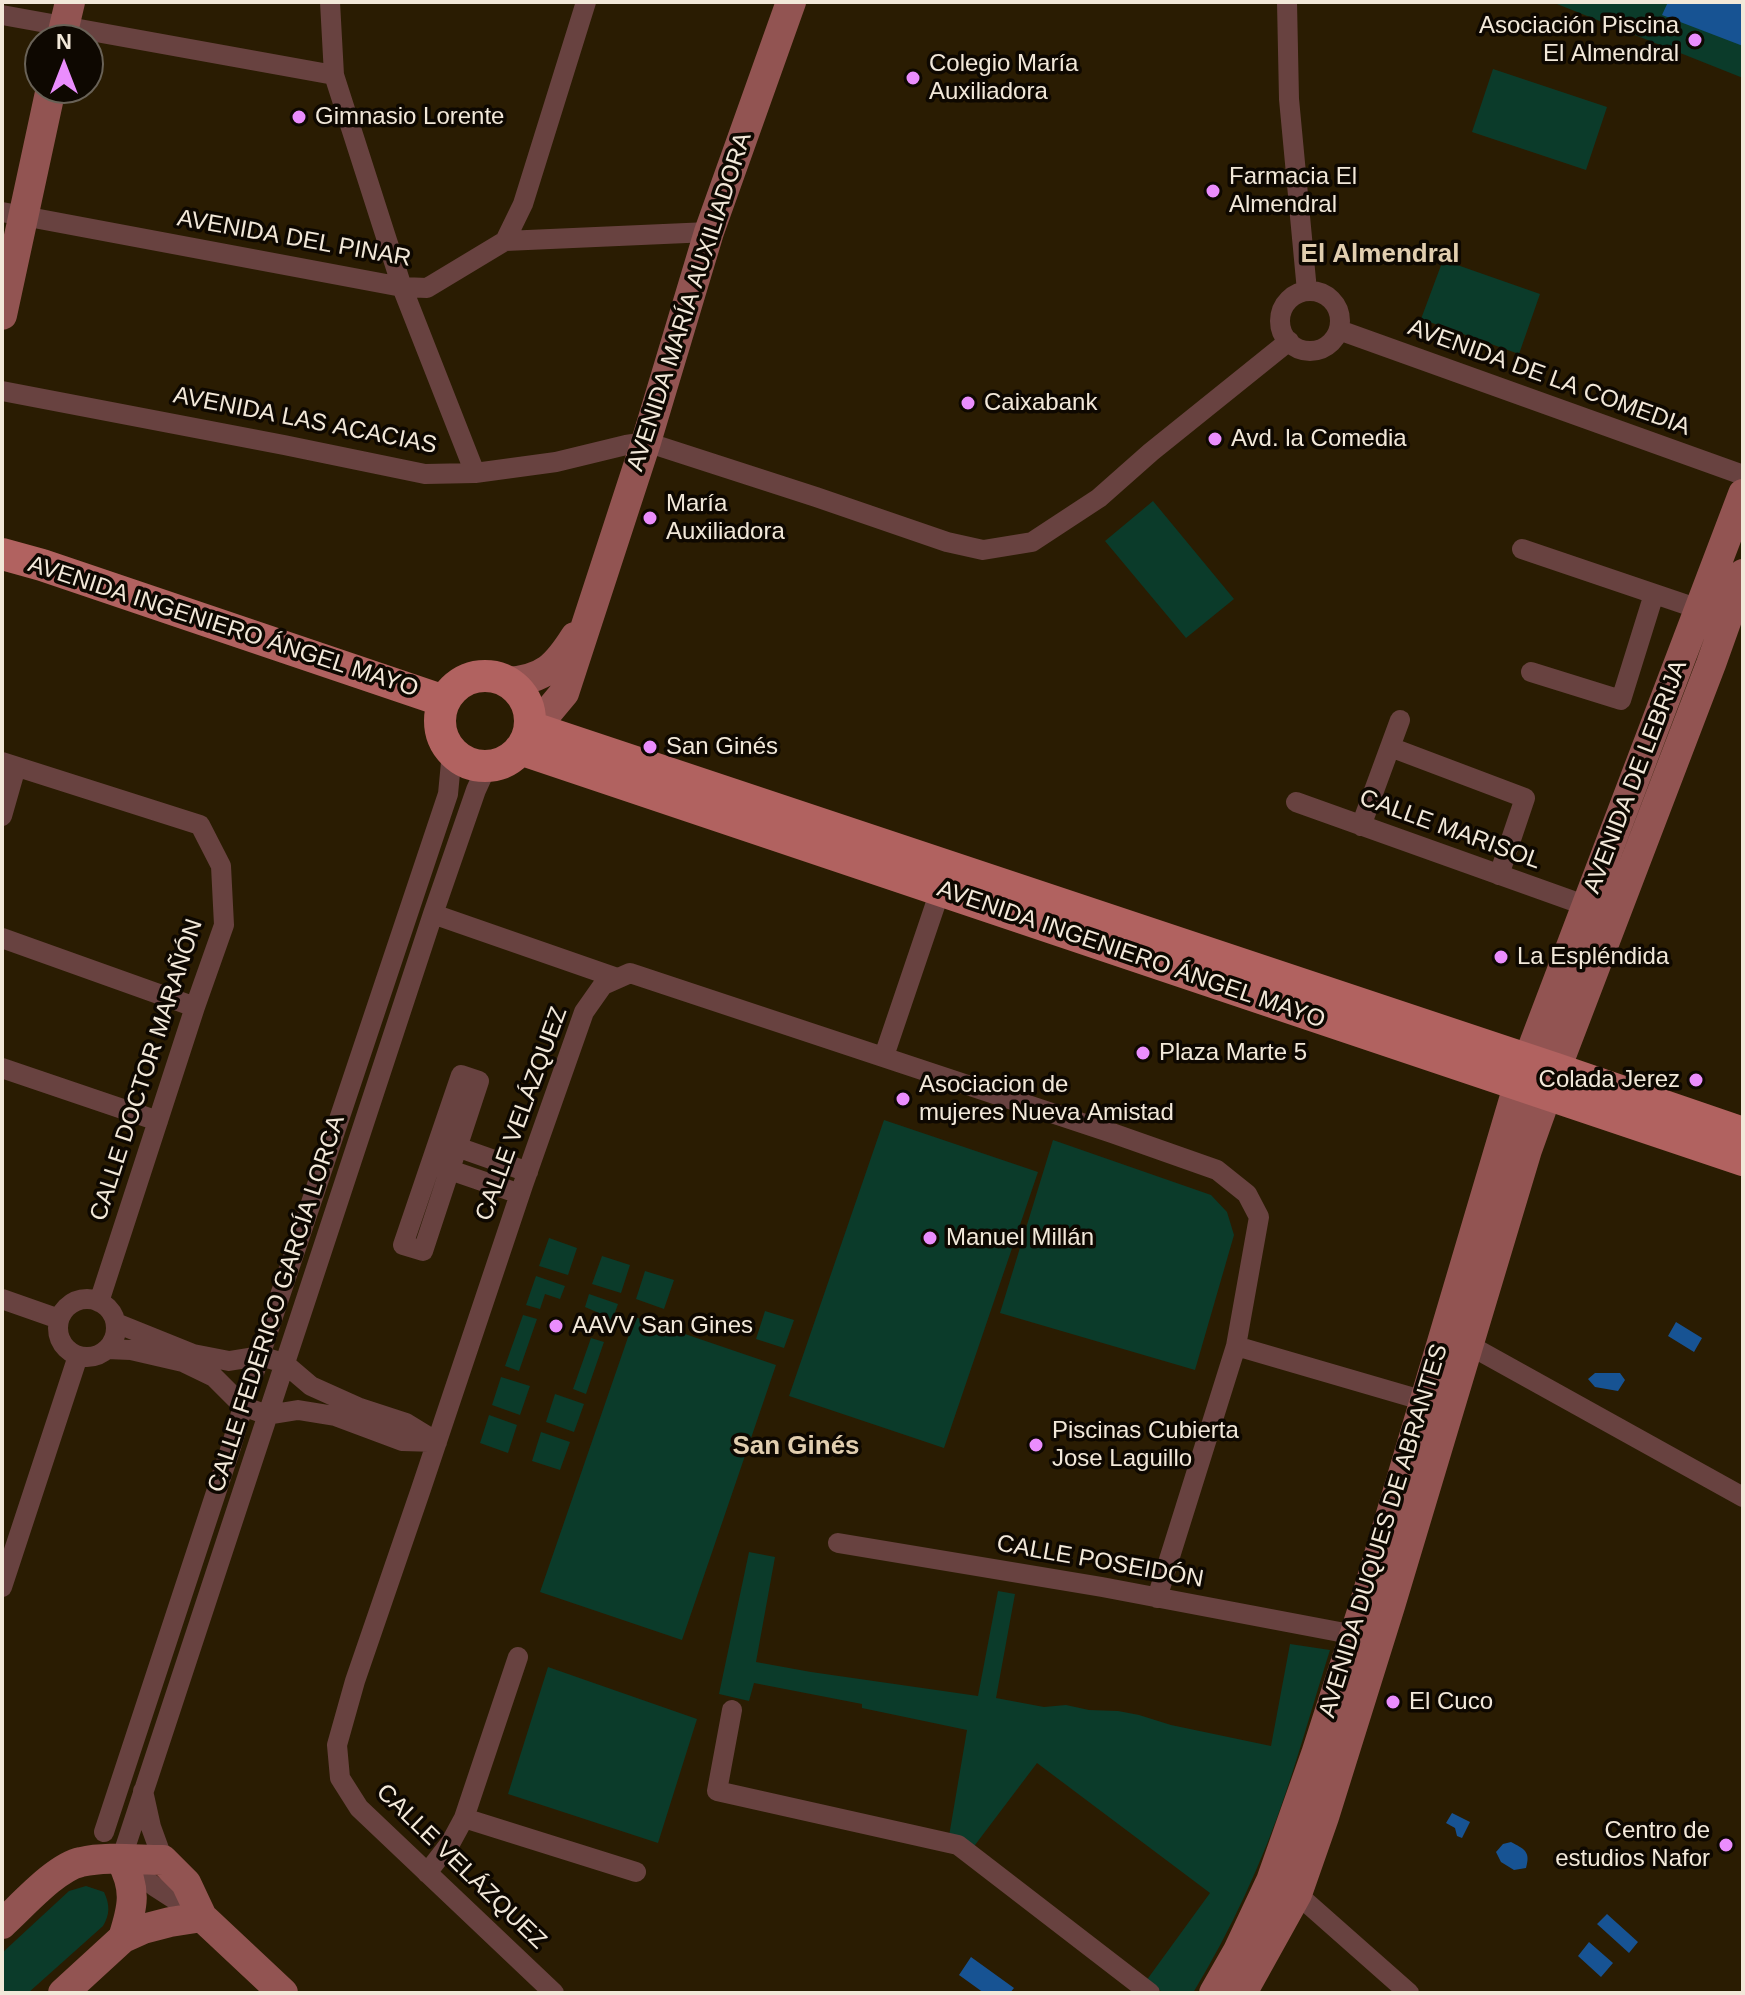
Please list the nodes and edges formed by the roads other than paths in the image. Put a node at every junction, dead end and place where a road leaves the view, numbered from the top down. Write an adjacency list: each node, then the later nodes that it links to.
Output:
1 (330, 2): 7 (street)
2 (586, 2): 11 (street)
3 (791, 2): 10 (main road, AVENIDA MARÍA AUXILIADORA)
4 (1287, 2): 13 (street)
5 (2, 15): 6 (street)
6 (65, 23): 7 (street)
7 (334, 75): 12 (street)
8 (46, 104): 9 (main road)
9 (13, 214): 12 (street, AVENIDA DEL PINAR); 14 (main road)
10 (709, 232): 11 (street, AVENIDA DEL PINAR); 18 (main road, AVENIDA MARÍA AUXILIADORA)
11 (505, 241): 12 (street, AVENIDA DEL PINAR)
12 (402, 287): 19 (street)
13 (1307, 291): 15 (street); 16 (street)
14 (2, 315)
15 (1339, 330): 16 (street); 20 (street, AVENIDA DE LA COMEDIA)
16 (1289, 341): 18 (street)
17 (2, 391): 19 (street, AVENIDA LAS ACACIAS)
18 (646, 442): 19 (street, AVENIDA LAS ACACIAS); 27 (main road, AVENIDA MARÍA AUXILIADORA)
19 (475, 473)
20 (1743, 475)
21 (1743, 494): 28 (main road, AVENIDA DE LEBRIJA)
22 (1522, 549): 26 (street)
23 (2, 554): 32 (main road, AVENIDA INGENIERO ÁNGEL MAYO)
24 (2, 574): 32 (main road, AVENIDA INGENIERO ÁNGEL MAYO)
25 (1743, 574): 52 (main road, AVENIDA DE LEBRIJA)
26 (1654, 594): 28 (street); 29 (street)
27 (592, 603): 30 (main road, AVENIDA MARÍA AUXILIADORA); 31 (main road, AVENIDA MARÍA AUXILIADORA)
28 (1699, 609): 45 (main road, AVENIDA DE LEBRIJA)
29 (1531, 672)
30 (508, 682): 32 (main road, AVENIDA INGENIERO ÁNGEL MAYO); 34 (main road)
31 (564, 693): 34 (main road, AVENIDA MARÍA AUXILIADORA); 35 (main road)
32 (442, 711): 37 (main road, AVENIDA INGENIERO ÁNGEL MAYO)
33 (1400, 720): 36 (street)
34 (525, 738): 35 (main road, AVENIDA INGENIERO ÁNGEL MAYO); 39 (main road); 44 (main road, AVENIDA INGENIERO ÁNGEL MAYO)
35 (569, 740): 44 (main road, AVENIDA INGENIERO ÁNGEL MAYO)
36 (1390, 747): 42 (street); 43 (street)
37 (452, 752): 39 (main road); 68 (street, CALLE FEDERICO GARCÍA LORCA)
38 (9, 764): 41 (street); 49 (street, CALLE DOCTOR MARAÑÓN)
39 (487, 766): 46 (street, CALLE FEDERICO GARCÍA LORCA)
40 (1296, 802): 42 (street, CALLE MARISOL)
41 (2, 816)
42 (1361, 826): 43 (street, CALLE MARISOL)
43 (1499, 875): 45 (street, CALLE MARISOL)
44 (944, 879): 50 (street); 52 (main road, AVENIDA INGENIERO ÁNGEL MAYO)
45 (1587, 906): 52 (main road, AVENIDA DE LEBRIJA)
46 (433, 914): 48 (street); 69 (street, CALLE FEDERICO GARCÍA LORCA)
47 (2, 938): 49 (street)
48 (617, 978): 50 (street); 58 (street, CALLE VELÁZQUEZ)
49 (195, 1007): 53 (street, CALLE DOCTOR MARAÑÓN)
50 (884, 1056): 65 (street)
51 (2, 1068): 53 (street)
52 (1537, 1077): 54 (main road, AVENIDA INGENIERO ÁNGEL MAYO); 56 (main road, AVENIDA INGENIERO ÁNGEL MAYO); 64 (main road, AVENIDA DUQUES DE ABRANTES); 70 (main road, AVENIDA DUQUES DE ABRANTES)
53 (158, 1121): 61 (street, CALLE DOCTOR MARAÑÓN)
54 (1743, 1133)
55 (457, 1147): 57 (street); 57 (street); 58 (street)
56 (1743, 1160)
57 (450, 1170): 59 (street)
58 (528, 1172): 59 (street, CALLE VELÁZQUEZ)
59 (520, 1194): 73 (street, CALLE VELÁZQUEZ)
60 (2, 1299): 62 (street)
61 (99, 1302): 62 (street); 63 (street)
62 (59, 1319): 67 (street)
63 (116, 1323): 66 (street); 68 (street)
64 (1469, 1345): 70 (main road, AVENIDA DUQUES DE ABRANTES); 74 (street)
65 (1236, 1346): 70 (street); 77 (street)
66 (107, 1349): 67 (street); 71 (street)
67 (78, 1356): 76 (street)
68 (260, 1356): 69 (street); 71 (street, CALLE FEDERICO GARCÍA LORCA)
69 (284, 1363): 72 (street, CALLE FEDERICO GARCÍA LORCA); 73 (street)
70 (1437, 1405): 78 (main road, AVENIDA DUQUES DE ABRANTES)
71 (243, 1406): 72 (street); 83 (street, CALLE FEDERICO GARCÍA LORCA)
72 (267, 1415): 73 (street); 81 (street, CALLE FEDERICO GARCÍA LORCA)
73 (437, 1442): 88 (street, CALLE VELÁZQUEZ)
74 (1743, 1497)
75 (838, 1543): 77 (street, CALLE POSEIDÓN)
76 (2, 1587)
77 (1157, 1598): 78 (street, CALLE POSEIDÓN)
78 (1366, 1637): 89 (main road, AVENIDA DUQUES DE ABRANTES); 97 (main road, AVENIDA DUQUES DE ABRANTES)
79 (518, 1657): 82 (street)
80 (732, 1710): 96 (street)
81 (143, 1791): 84 (street, CALLE FEDERICO GARCÍA LORCA); 85 (street)
82 (464, 1818): 87 (street); 88 (street)
83 (104, 1832): 84 (street); 86 (street)
84 (121, 1860): 85 (main road); 86 (main road); 90 (street); 92 (main road)
85 (163, 1860): 90 (main road)
86 (61, 1870): 91 (main road)
87 (636, 1872)
88 (427, 1873): 95 (street, CALLE VELÁZQUEZ)
89 (1297, 1894): 98 (main road, AVENIDA DUQUES DE ABRANTES); 99 (street)
90 (202, 1917): 92 (main road); 94 (main road)
91 (2, 1924)
92 (123, 1938): 93 (main road)
93 (63, 1993)
94 (283, 1993)
95 (554, 1993)
96 (1150, 1993)
97 (1214, 1993)
98 (1242, 1993)
99 (1409, 1993)

